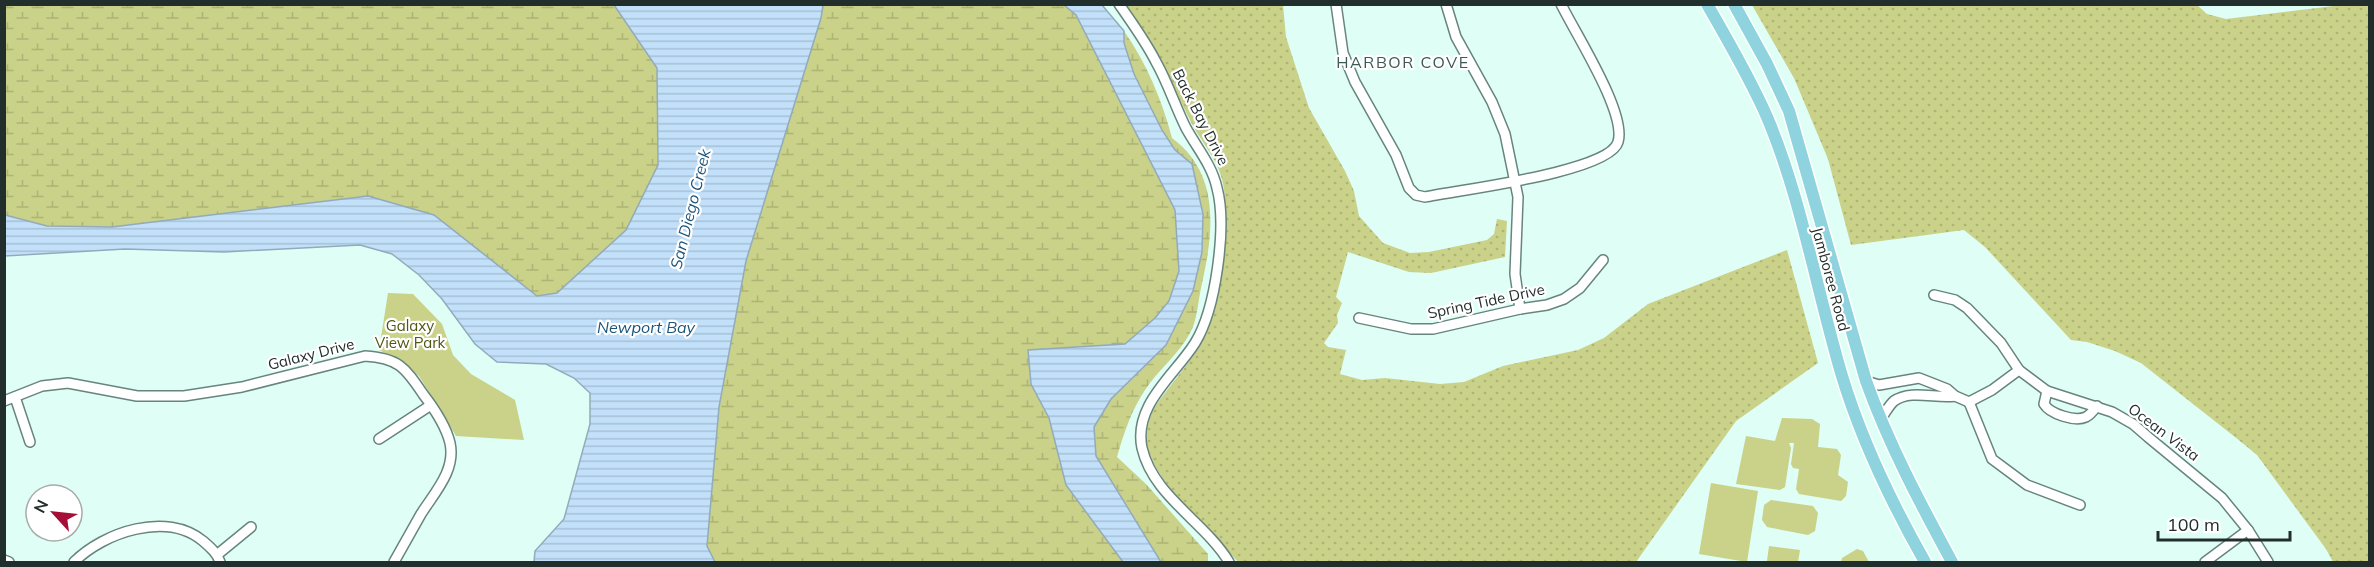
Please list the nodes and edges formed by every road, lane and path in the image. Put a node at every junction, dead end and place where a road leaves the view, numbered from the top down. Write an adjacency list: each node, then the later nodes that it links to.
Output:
1 (1119, 4): 34 (street, Back Bay Drive)
2 (1336, 4): 7 (street)
3 (1446, 4): 7 (street)
4 (1561, 4): 7 (street)
5 (1707, 4): 35 (main road, Jamboree Road)
6 (1734, 4): 14 (main road, Jamboree Road)
7 (1516, 180): 10 (street)
8 (1603, 260): 10 (street, Spring Tide Drive)
9 (1934, 295): 12 (street, Ocean Vista)
10 (1521, 309): 11 (street, Spring Tide Drive)
11 (1359, 318)
12 (2019, 370): 15 (street, Ocean Vista); 20 (street)
13 (1908, 379): 14 (street); 16 (street); 17 (street)
14 (1866, 381): 23 (main road, Jamboree Road)
15 (2047, 391): 22 (street, Ocean Vista); 22 (street)
16 (1912, 395): 17 (street); 23 (street)
17 (1954, 396): 20 (street)
18 (15, 397): 19 (street, Galaxy Drive); 21 (street, Galaxy Drive); 25 (street)
19 (4, 401)
20 (1969, 402): 26 (street)
21 (431, 405): 24 (street); 33 (street, Galaxy Drive)
22 (2097, 406): 28 (street, Ocean Vista)
23 (1880, 420): 36 (main road, Jamboree Road)
24 (379, 439)
25 (30, 442)
26 (2080, 505)
27 (251, 527): 29 (street)
28 (2248, 530): 37 (street); 38 (street, Ocean Vista)
29 (219, 558): 32 (street)
30 (4, 560): 31 (street)
31 (9, 562)
32 (74, 562)
33 (394, 562)
34 (1229, 562)
35 (1925, 562)
36 (1952, 562)
37 (2205, 562)
38 (2268, 562)

